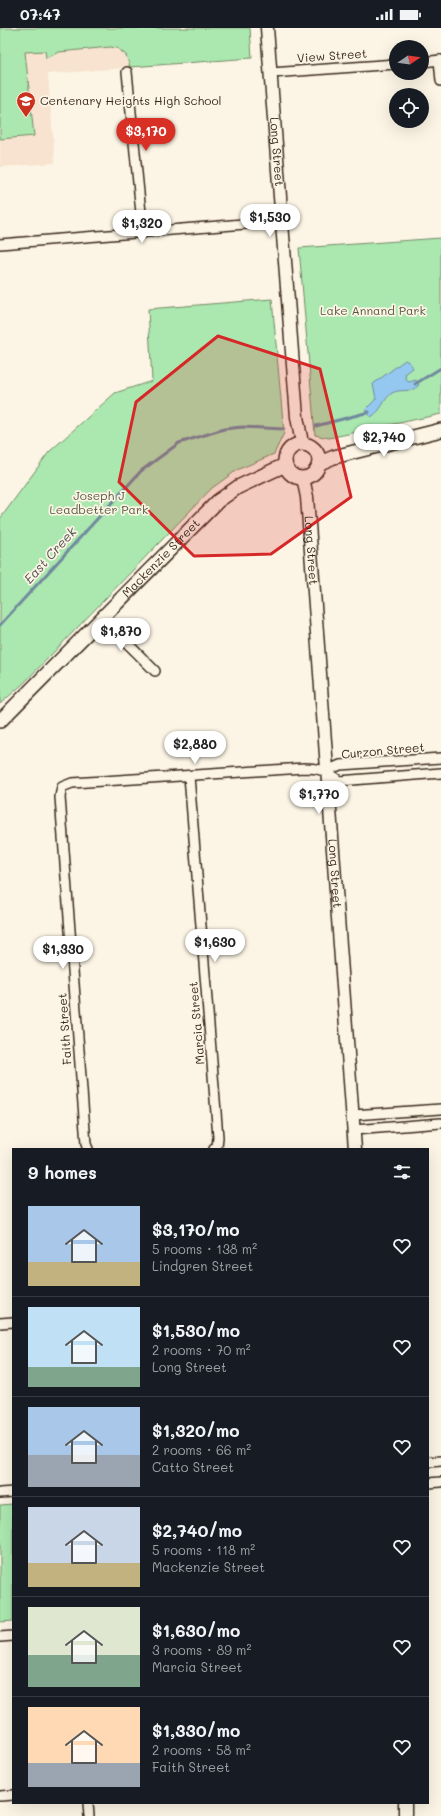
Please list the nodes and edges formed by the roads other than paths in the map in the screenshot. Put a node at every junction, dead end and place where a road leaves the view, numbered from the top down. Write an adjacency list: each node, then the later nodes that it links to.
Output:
1 (267, 28): 6 (street, Long Street)
2 (440, 60): 3 (street); 7 (street)
3 (429, 61)
4 (389, 65): 6 (street, View Street)
5 (127, 72): 9 (street)
6 (271, 73): 8 (street, Long Street)
7 (441, 80)
8 (281, 221): 9 (street); 12 (street, Long Street)
9 (144, 234): 10 (street)
10 (0, 244)
11 (441, 430): 13 (main road)
12 (302, 443): 13 (main road); 14 (main road)
13 (320, 463): 15 (main road)
14 (285, 465): 15 (main road); 16 (main road, Mackenzie Street)
15 (303, 478): 20 (street, Long Street)
16 (102, 618): 17 (street); 18 (main road, Mackenzie Street)
17 (154, 671)
18 (0, 721)
19 (441, 758): 20 (street, Curzon Street)
20 (328, 771): 21 (street, Curzon Street); 22 (street, Curzon Street); 25 (street, Long Street)
21 (441, 772)
22 (189, 776): 23 (street, Curzon Street); 29 (street, Marcia Street)
23 (62, 787): 28 (street, Faith Street)
24 (441, 1109): 25 (street)
25 (353, 1116): 27 (street, Long Street)
26 (441, 1123): 27 (street)
27 (354, 1130): 30 (street, Long Street)
28 (88, 1148)
29 (215, 1148)
30 (355, 1148)
31 (12, 1322): 32 (street)
32 (0, 1323)
33 (441, 1461): 34 (street)
34 (429, 1462)
35 (441, 1482): 36 (street)
36 (429, 1483)
37 (12, 1492): 38 (street)
38 (0, 1493)
39 (12, 1636): 40 (street)
40 (0, 1637)
41 (12, 1795): 42 (street)
42 (0, 1796)
43 (88, 1804): 45 (street)
44 (404, 1804): 46 (street)
45 (89, 1816)
46 (406, 1816)

